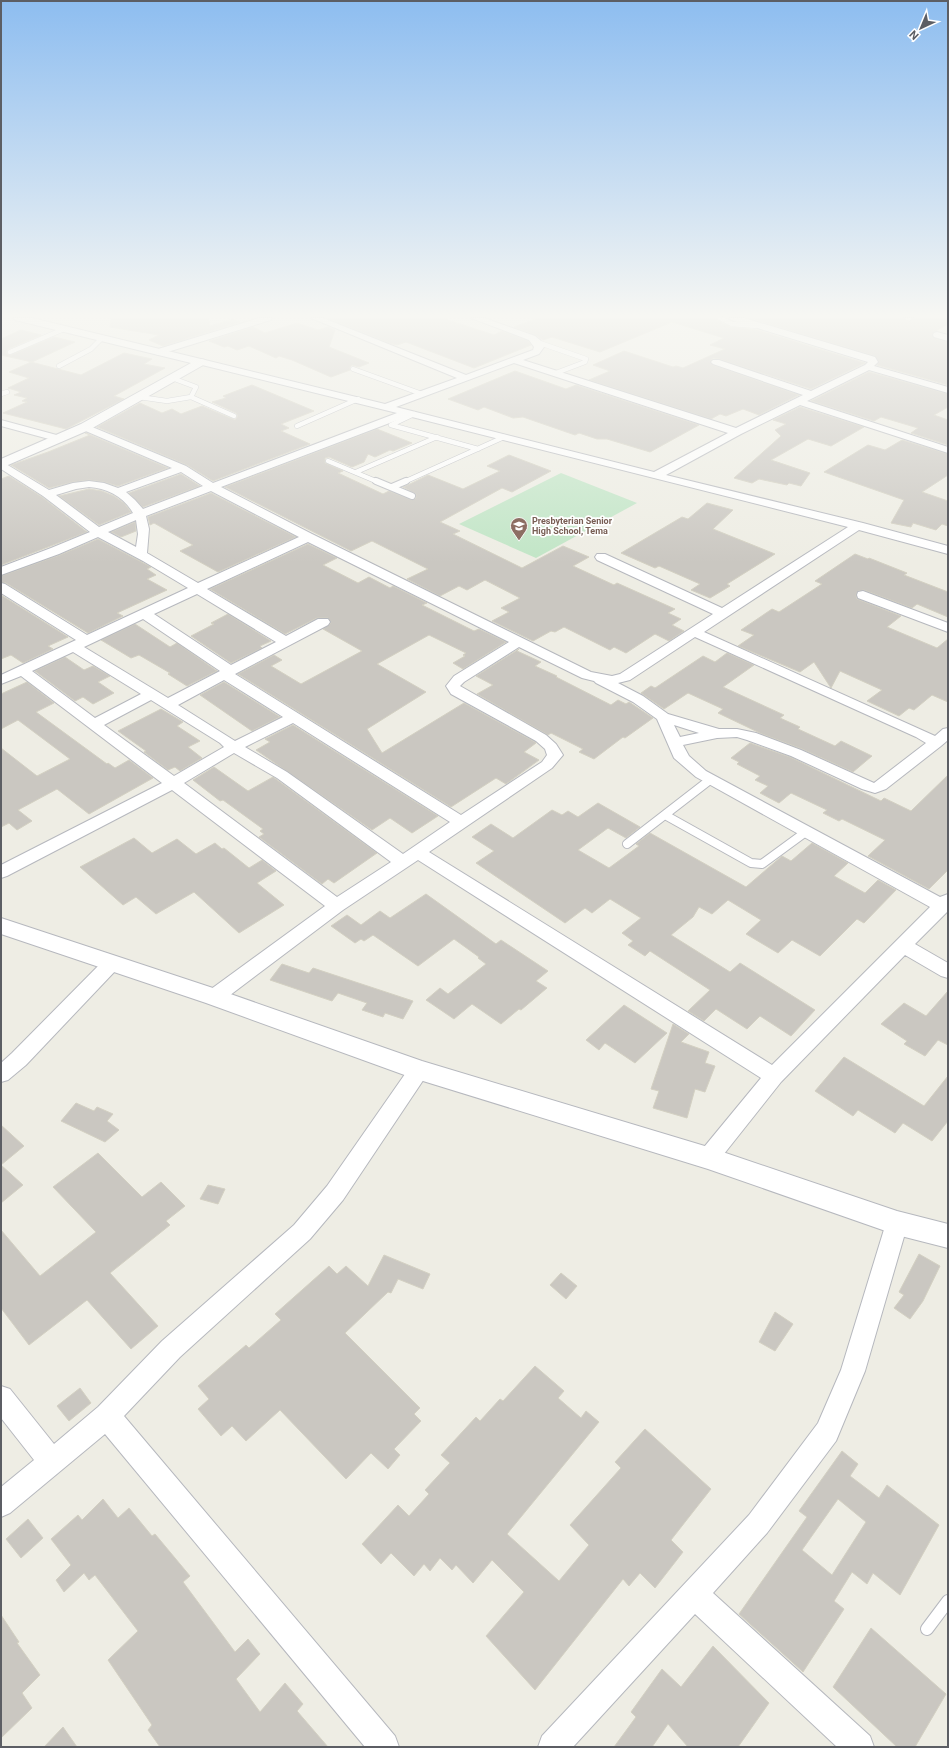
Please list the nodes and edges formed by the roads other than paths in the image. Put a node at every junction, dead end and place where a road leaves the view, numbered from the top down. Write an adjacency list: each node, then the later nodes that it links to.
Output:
1 (135, 400): 15 (street)
2 (157, 400): 3 (lane)
3 (178, 400)
4 (194, 400): 13 (lane)
5 (357, 400): 16 (lane)
6 (360, 400): 11 (street)
7 (407, 400): 11 (street)
8 (638, 400): 17 (street)
9 (801, 400): 10 (street)
10 (798, 401): 17 (street); 22 (street)
11 (387, 407): 12 (street)
12 (410, 413): 18 (street); 19 (lane); 28 (street)
13 (234, 416)
14 (1, 424): 20 (street)
15 (85, 426): 20 (street); 25 (street)
16 (297, 426)
17 (737, 432): 27 (street)
18 (504, 436): 21 (lane); 27 (street)
19 (437, 437): 21 (lane); 26 (lane)
20 (60, 439): 24 (street)
21 (478, 449): 29 (lane)
22 (948, 450)
23 (328, 461): 26 (lane)
24 (1, 464): 31 (street)
25 (182, 468): 28 (street); 30 (street)
26 (356, 472): 29 (lane)
27 (656, 476): 34 (street)
28 (212, 487): 33 (street); 36 (street)
29 (392, 487): 32 (lane)
30 (119, 491): 31 (street); 33 (street)
31 (47, 494): 35 (street)
32 (412, 496)
33 (140, 514): 35 (street); 38 (street)
34 (859, 525): 37 (street); 45 (street)
35 (98, 532): 38 (street); 40 (street)
36 (308, 537): 42 (street); 49 (street)
37 (948, 550)
38 (141, 554): 42 (street)
39 (601, 557): 45 (street)
40 (1, 571)
41 (1, 587): 51 (street)
42 (198, 588): 44 (street); 50 (street)
43 (863, 595): 47 (street)
44 (144, 613): 51 (street); 53 (street)
45 (723, 614): 48 (street)
46 (323, 622): 50 (street)
47 (948, 628)
48 (694, 632): 54 (street); 64 (street)
49 (519, 641): 54 (street); 69 (street)
50 (286, 642): 53 (street)
51 (79, 643): 52 (street); 56 (street)
52 (22, 671): 55 (street); 60 (street)
53 (227, 673): 57 (street); 58 (street)
54 (597, 678): 59 (street)
55 (1, 680)
56 (152, 694): 57 (street); 60 (street)
57 (168, 704): 65 (street)
58 (293, 717): 65 (street); 69 (street)
59 (663, 717): 62 (street); 63 (street)
60 (94, 724): 67 (street)
61 (948, 732): 64 (street)
62 (717, 734): 63 (street); 64 (street)
63 (675, 742): 66 (street)
64 (936, 742)
65 (234, 747): 67 (street); 72 (street)
66 (711, 779): 68 (lane); 70 (street)
67 (173, 784): 73 (street); 75 (street)
68 (665, 815): 70 (lane); 71 (lane)
69 (461, 822): 72 (street)
70 (808, 831): 74 (street)
71 (627, 844)
72 (410, 857): 75 (street); 83 (street)
73 (1, 872)
74 (945, 903): 77 (street)
75 (336, 906): 80 (street)
76 (1, 926): 78 (street)
77 (903, 946): 79 (street); 83 (street)
78 (112, 963): 80 (street); 82 (street)
79 (948, 971)
80 (214, 997): 81 (street)
81 (419, 1070): 84 (street); 88 (street)
82 (1, 1074)
83 (774, 1076): 84 (street)
84 (708, 1158): 85 (street)
85 (897, 1223): 86 (street); 91 (street)
86 (948, 1236)
87 (1, 1398): 89 (street)
88 (107, 1416): 89 (street); 94 (street)
89 (51, 1461): 90 (street)
90 (1, 1504)
91 (694, 1594): 95 (street); 96 (street)
92 (948, 1601): 93 (lane)
93 (928, 1629)
94 (384, 1747)
95 (553, 1747)
96 (859, 1747)

